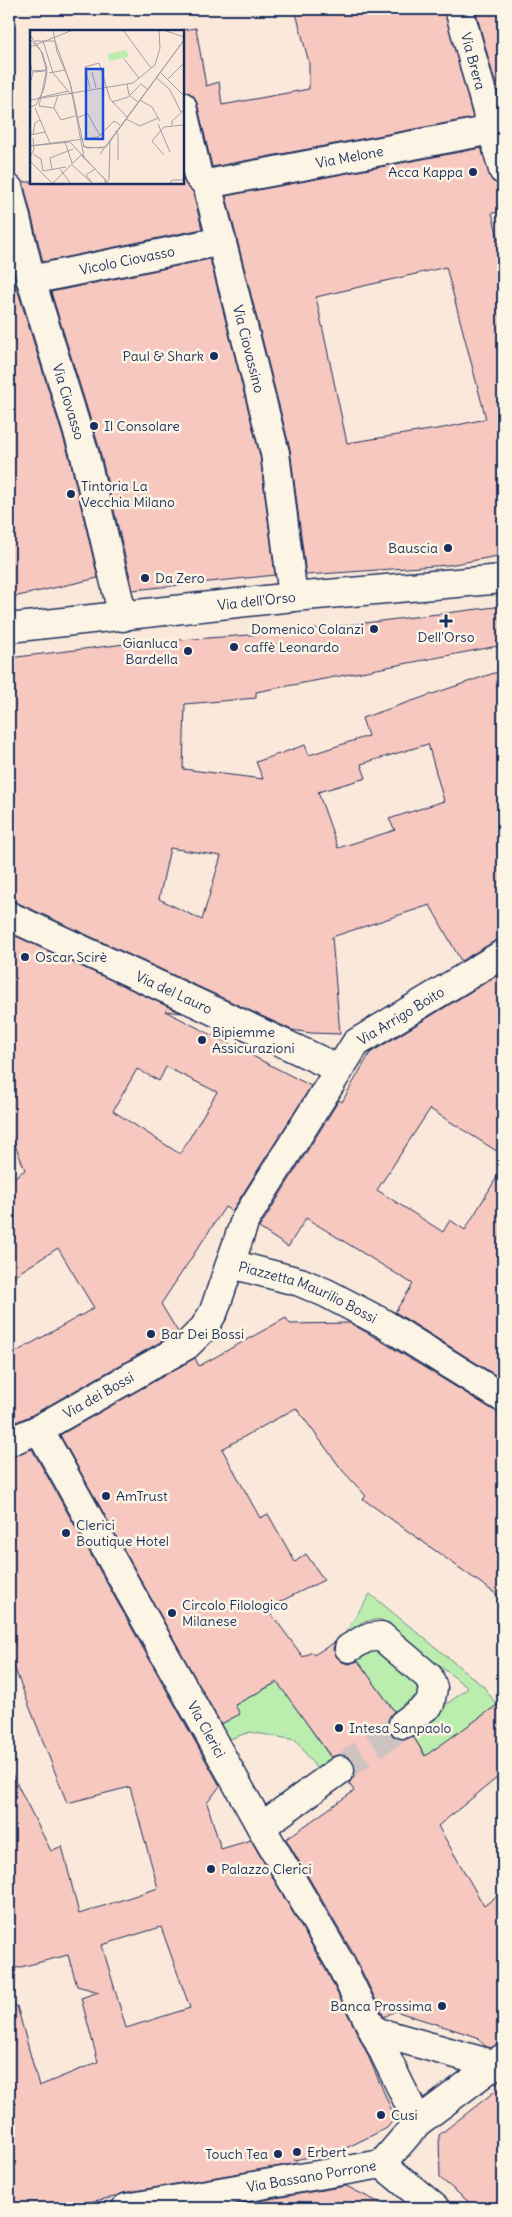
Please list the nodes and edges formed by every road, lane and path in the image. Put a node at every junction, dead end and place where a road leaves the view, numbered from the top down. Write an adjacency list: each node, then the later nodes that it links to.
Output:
1 (459, 9): 3 (street, Via Brera)
2 (184, 115): 5 (street, Via Ciovassino)
3 (492, 130): 4 (street, Via Brera); 5 (street, Via Melone)
4 (503, 170)
5 (207, 184): 7 (street, Via Ciovassino)
6 (9, 189): 8 (street, Via Ciovasso)
7 (222, 241): 8 (street, Vicolo Ciovasso); 10 (street, Via Ciovassino)
8 (31, 280): 11 (street, Via Ciovasso)
9 (503, 579): 10 (street, Via dell'Orso)
10 (293, 597): 11 (street, Via dell'Orso)
11 (123, 617): 12 (street, Via dell'Orso)
12 (9, 628)
13 (9, 916): 15 (street, Via del Lauro)
14 (503, 954): 15 (street, Via Arrigo Boito)
15 (339, 1069): 16 (street, Via Arrigo Boito)
16 (287, 1151): 17 (street, Piazzetta Maurilio Bossi)
17 (231, 1264): 18 (street, Piazzetta Maurilio Bossi); 19 (street, Piazzetta Maurilio Bossi)
18 (187, 1345): 20 (street, Via dei Bossi)
19 (503, 1398)
20 (38, 1429): 21 (street, Via dei Bossi); 25 (street, Via Clerici)
21 (9, 1442)
22 (349, 1648): 23 (street)
23 (403, 1724)
24 (340, 1770): 25 (street)
25 (261, 1827): 26 (street, Via Clerici)
26 (374, 2031): 27 (street); 28 (street, Via Clerici)
27 (499, 2062): 28 (street, Via Bassano Porrone)
28 (418, 2122): 29 (street, Via Bassano Porrone)
29 (382, 2164): 30 (street, Via Bassano Porrone); 31 (street)
30 (126, 2208)
31 (435, 2208)

